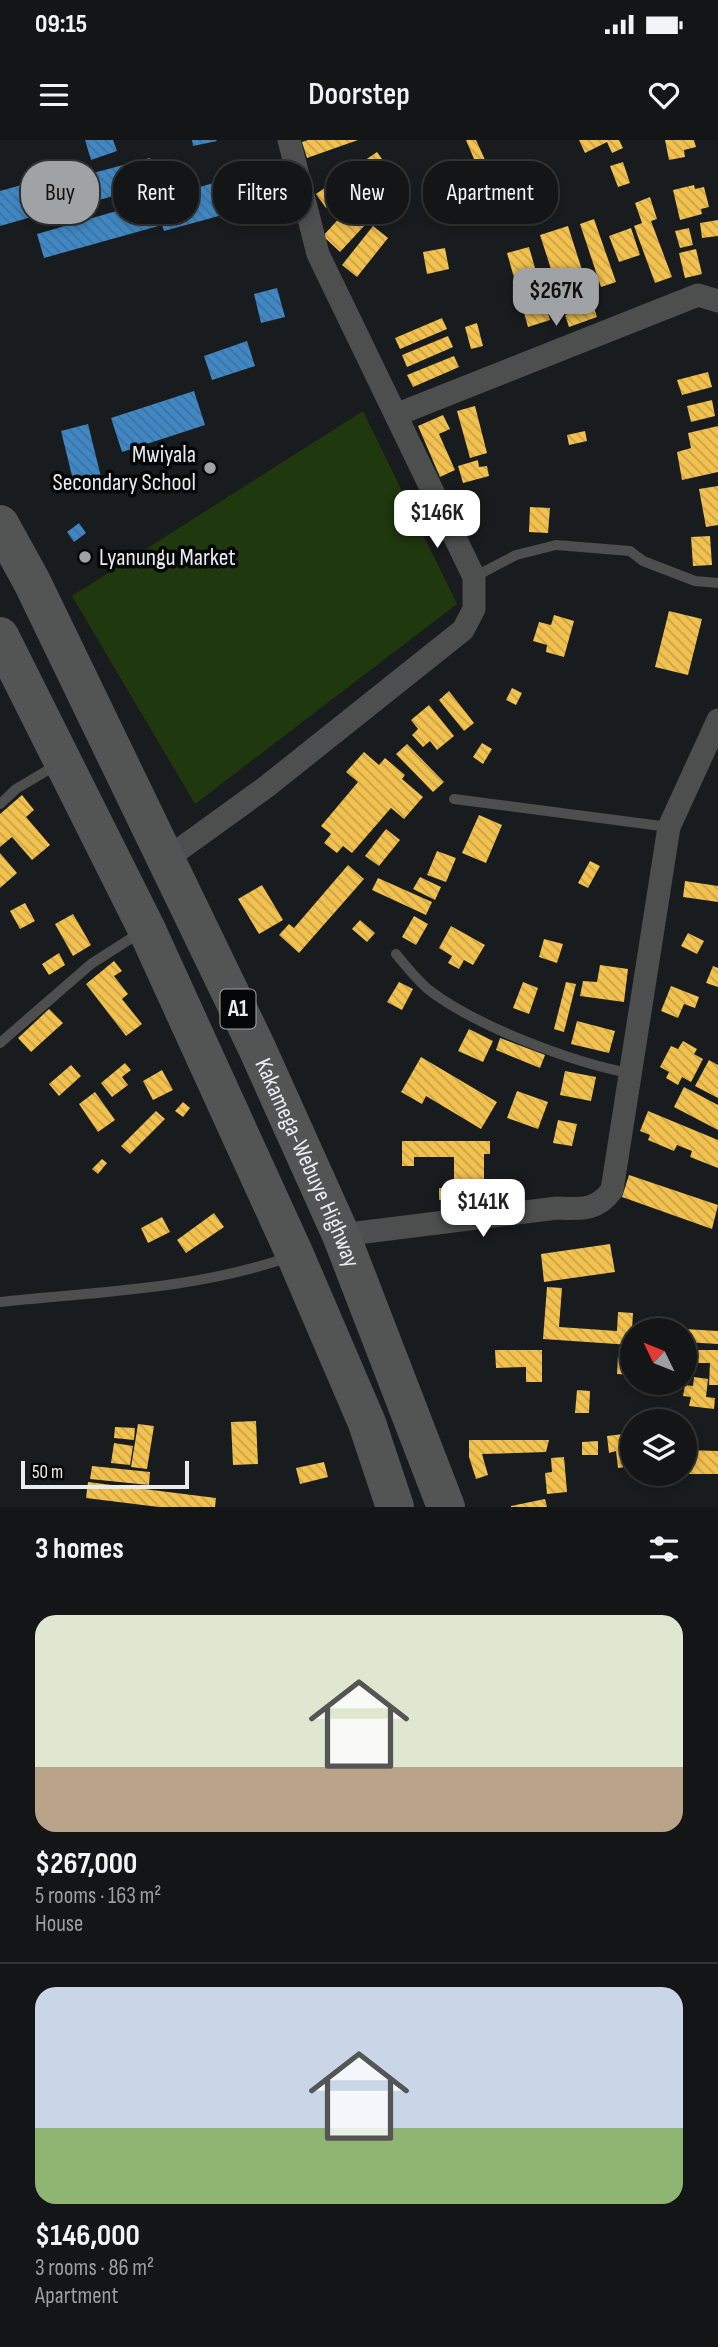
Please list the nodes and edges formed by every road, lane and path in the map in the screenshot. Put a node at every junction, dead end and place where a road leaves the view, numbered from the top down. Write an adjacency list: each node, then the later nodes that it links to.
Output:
1 (289, 140): 3 (street)
2 (718, 301): 3 (street)
3 (398, 414): 5 (street)
4 (0, 524): 13 (highway, Kakamega-Webuye Highway / A1)
5 (474, 577): 6 (lane); 13 (street)
6 (718, 583)
7 (0, 636): 9 (highway, Kakamega-Webuye Highway / A1)
8 (718, 720): 12 (street)
9 (62, 762): 11 (lane); 14 (highway, Kakamega-Webuye Highway / A1)
10 (454, 799): 12 (lane)
11 (0, 804)
12 (669, 827): 17 (street)
13 (165, 860): 18 (highway, Kakamega-Webuye Highway / A1)
14 (146, 928): 16 (lane); 19 (highway, Kakamega-Webuye Highway / A1)
15 (396, 954): 17 (lane)
16 (0, 1042)
17 (629, 1073): 18 (street)
18 (341, 1235): 22 (highway, Kakamega-Webuye Highway / A1)
19 (295, 1255): 20 (lane); 21 (highway, Kakamega-Webuye Highway / A1)
20 (0, 1302)
21 (395, 1507)
22 (446, 1507)

